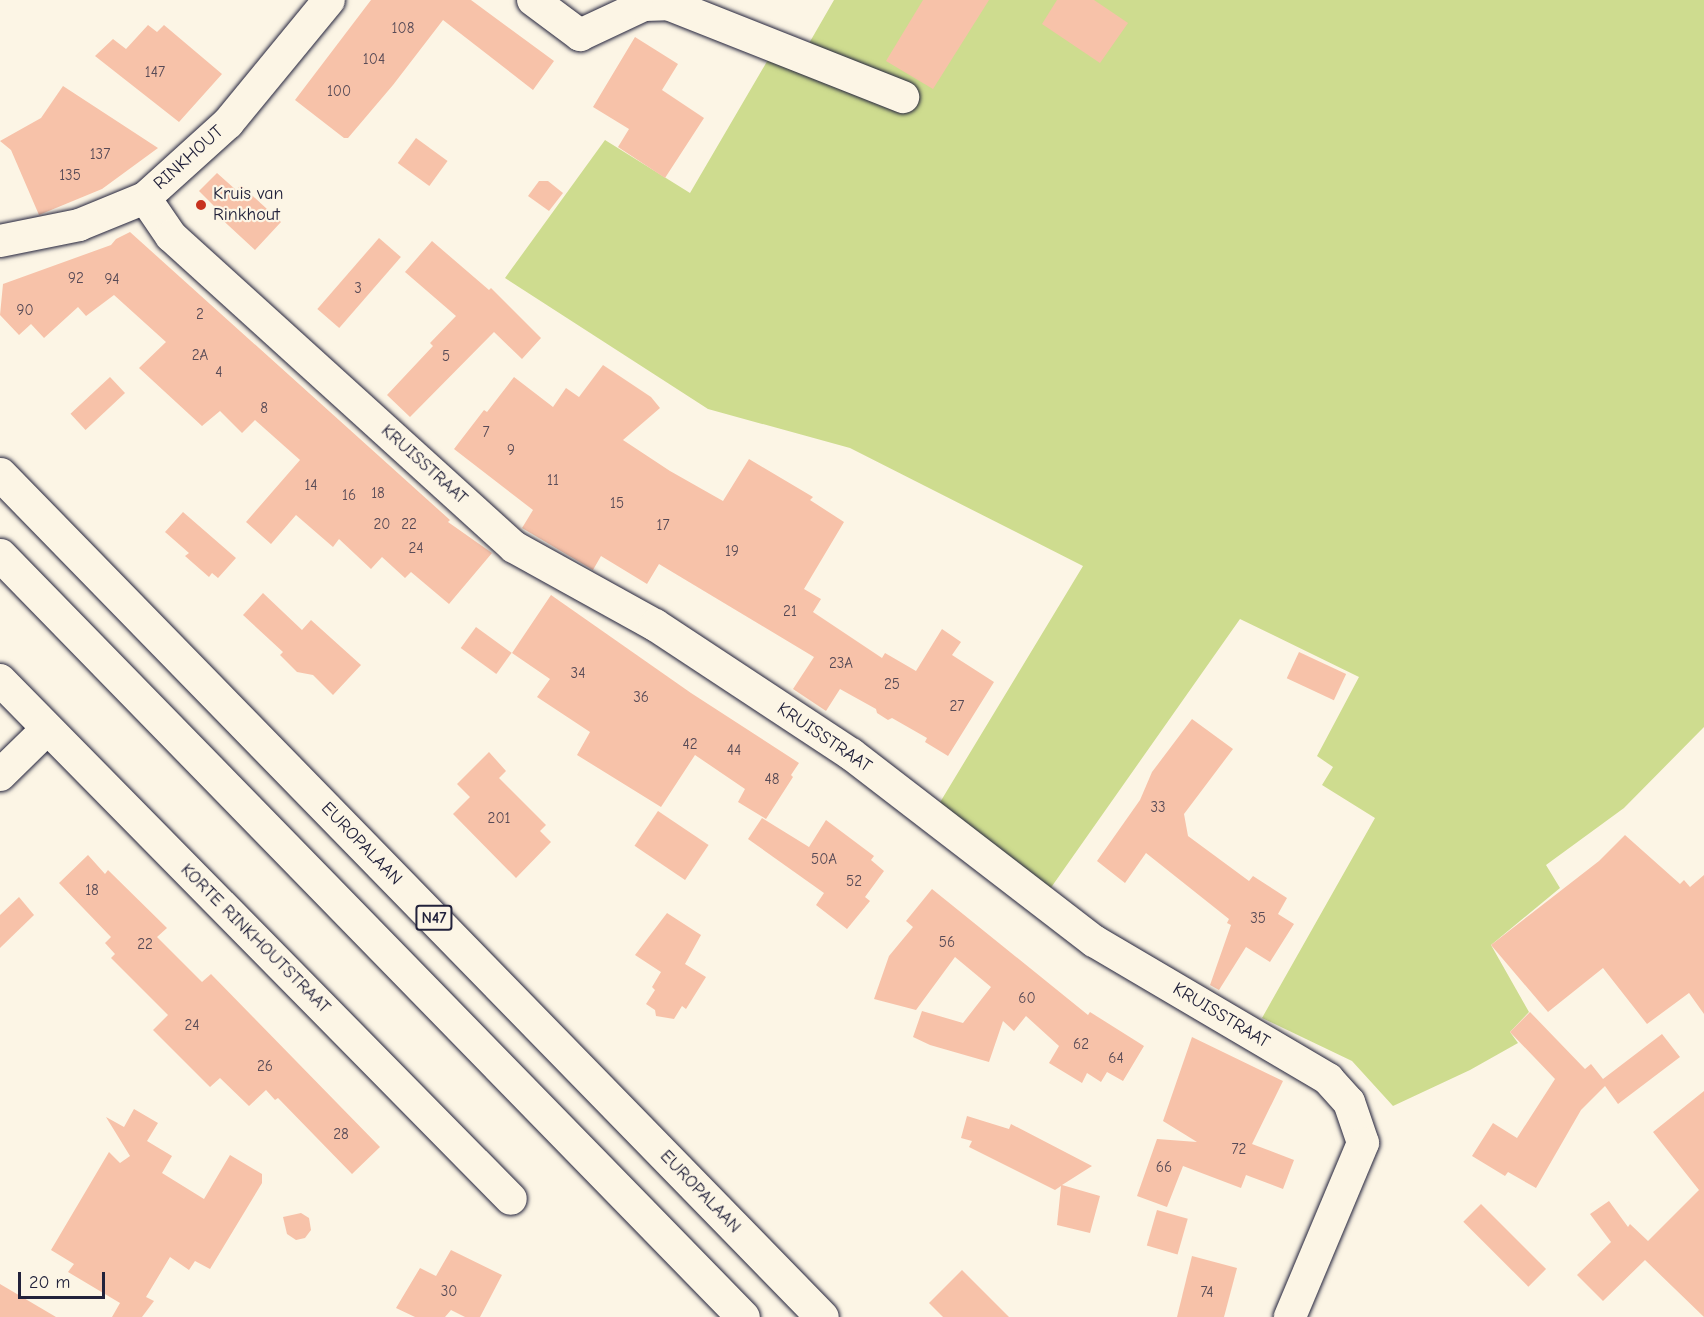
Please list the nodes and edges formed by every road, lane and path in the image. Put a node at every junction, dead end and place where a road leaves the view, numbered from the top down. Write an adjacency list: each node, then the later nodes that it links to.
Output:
1 (329, 0): 4 (street, RINKHOUT)
2 (533, 0): 3 (street)
3 (903, 97)
4 (145, 198): 5 (street, RINKHOUT); 14 (street, KRUISSTRAAT)
5 (0, 241)
6 (0, 474): 13 (highway, EUROPALAAN / N47)
7 (0, 555): 12 (highway)
8 (0, 680): 9 (street, KORTE RINKHOUTSTRAAT)
9 (48, 729): 10 (street); 11 (street, KORTE RINKHOUTSTRAAT)
10 (0, 775)
11 (511, 1199)
12 (743, 1317)
13 (822, 1317)
14 (1290, 1317)

